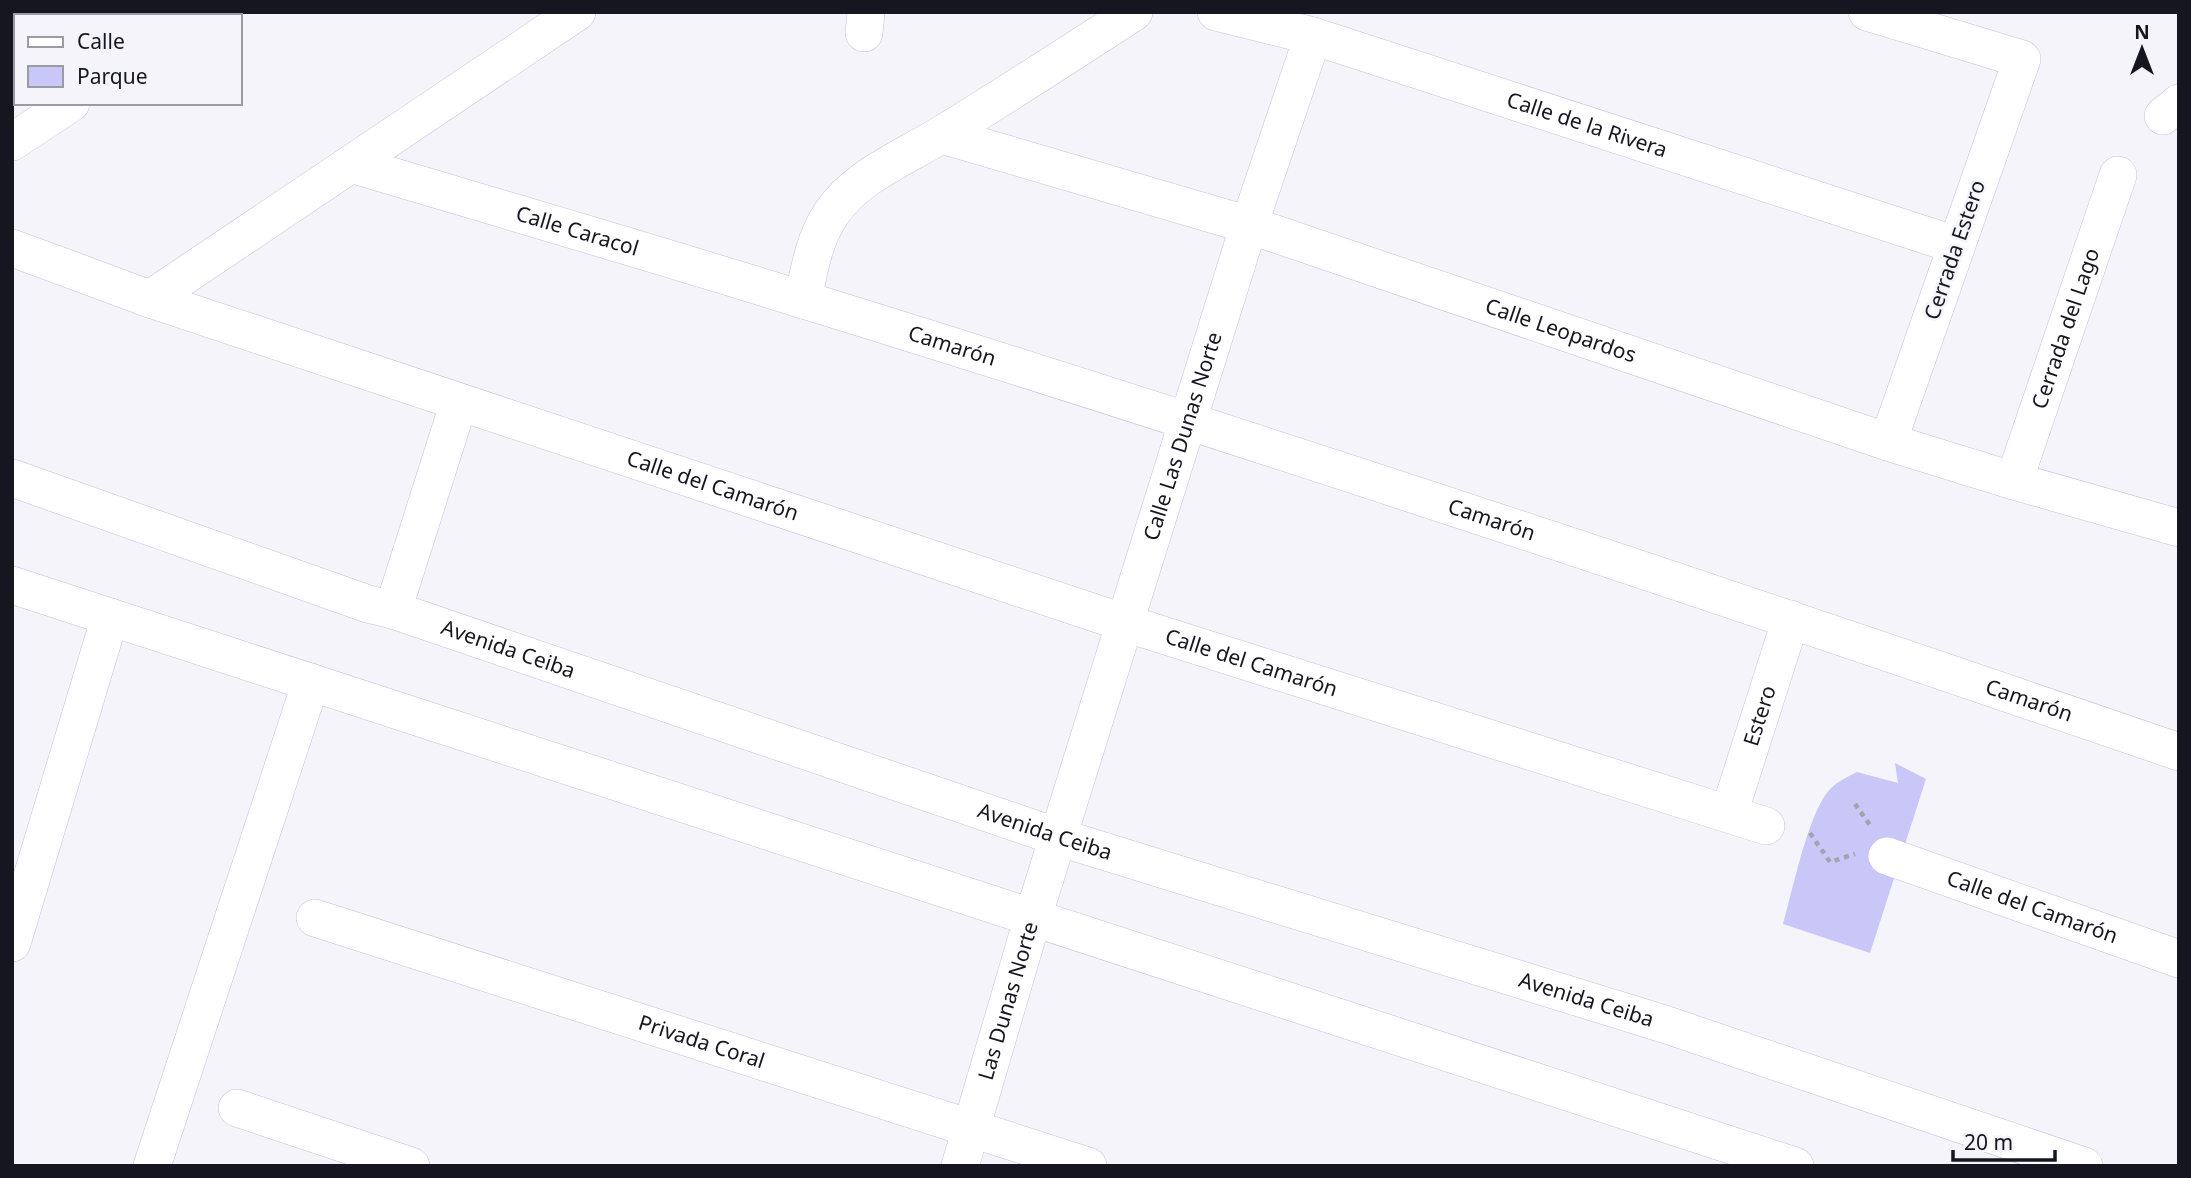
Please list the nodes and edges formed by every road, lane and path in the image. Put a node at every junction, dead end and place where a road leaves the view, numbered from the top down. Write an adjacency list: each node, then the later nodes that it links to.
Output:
1 (577, 12): 9 (street)
2 (1134, 12): 7 (street)
3 (1216, 12): 5 (street, Calle de la Rivera)
4 (1867, 12): 12 (street, Cerrada Estero)
5 (1313, 36): 11 (street, Calle Las Dunas Norte); 12 (street, Calle de la Rivera)
6 (69, 105): 8 (street)
7 (942, 135): 11 (street, Calle Leopardos); 15 (street)
8 (12, 142)
9 (351, 164): 14 (street); 15 (street, Calle Caracol)
10 (2118, 175): 20 (street, Cerrada del Lago)
11 (1249, 225): 17 (street, Calle Las Dunas Norte); 18 (street, Calle Leopardos)
12 (1956, 245): 18 (street, Cerrada Estero)
13 (12, 248): 14 (street, Calle del Camarón)
14 (150, 299): 16 (street, Calle del Camarón)
15 (803, 300): 17 (street, Camarón)
16 (459, 402): 23 (street); 26 (street, Calle del Camarón)
17 (1189, 422): 25 (street, Camarón); 26 (street, Calle Las Dunas Norte)
18 (1888, 442): 20 (street, Calle Leopardos)
19 (12, 478): 23 (street, Avenida Ceiba)
20 (2014, 481): 21 (street, Calle Leopardos)
21 (2179, 528)
22 (12, 585): 24 (street)
23 (393, 610): 32 (street, Avenida Ceiba)
24 (110, 617): 27 (street); 36 (street)
25 (1791, 619): 28 (street, Camarón); 29 (street, Estero)
26 (1125, 623): 29 (street, Calle del Camarón); 32 (street, Calle Las Dunas Norte)
27 (311, 682): 34 (street); 40 (street)
28 (2179, 751)
29 (1729, 813): 30 (street, Calle del Camarón)
30 (1766, 826)
31 (1810, 833): 33 (path)
32 (1058, 837): 34 (street, Las Dunas Norte); 45 (street, Avenida Ceiba)
33 (1887, 856): 37 (street, Calle del Camarón)
34 (1032, 917): 39 (street, Las Dunas Norte); 44 (street)
35 (315, 918): 39 (street, Privada Coral)
36 (12, 943)
37 (2179, 959)
38 (237, 1108): 41 (street)
39 (972, 1128): 42 (street, Las Dunas Norte); 43 (street, Privada Coral)
40 (152, 1166)
41 (411, 1166)
42 (960, 1166)
43 (1088, 1166)
44 (1795, 1166)
45 (2084, 1166)

